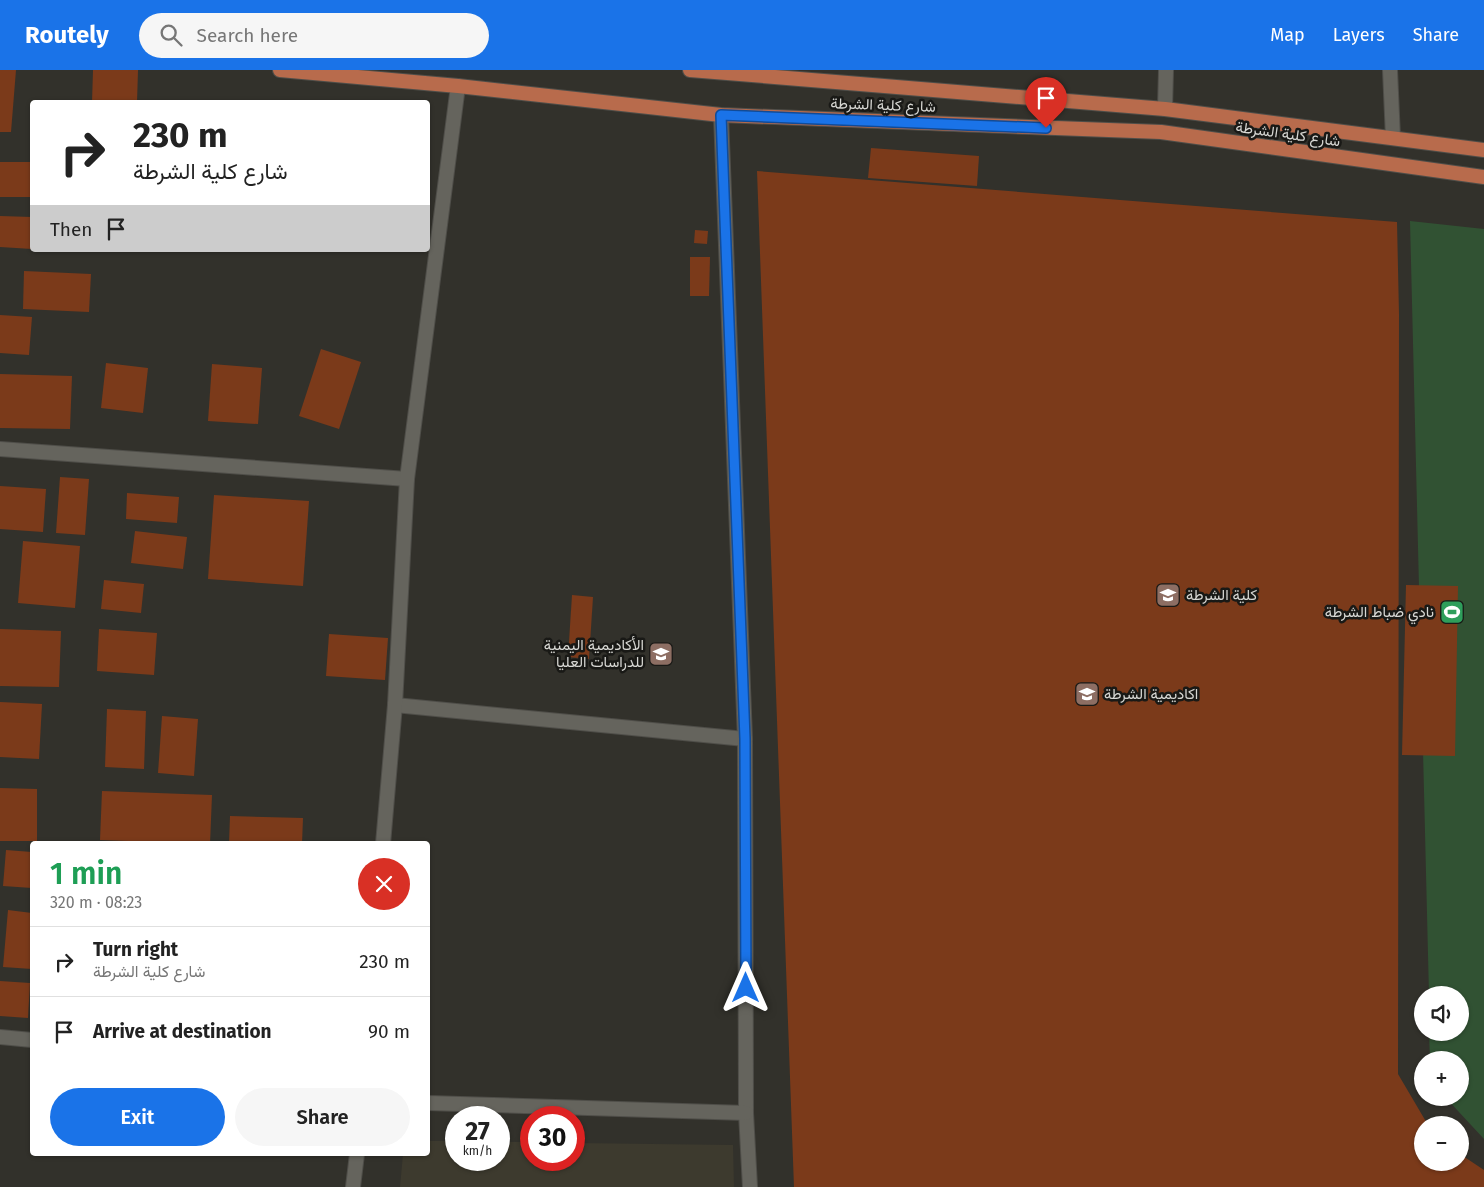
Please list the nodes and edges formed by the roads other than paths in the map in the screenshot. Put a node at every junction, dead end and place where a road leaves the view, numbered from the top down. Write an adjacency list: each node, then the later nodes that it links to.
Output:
1 (280, 70): 6 (main road, شارع كلية الشرطة)
2 (690, 70): 5 (main road, شارع كلية الشرطة)
3 (1166, 70): 7 (street)
4 (1390, 70): 9 (street)
5 (745, 73): 7 (main road, شارع كلية الشرطة)
6 (458, 86): 8 (main road, شارع كلية الشرطة); 13 (street)
7 (1165, 109): 9 (main road, شارع كلية الشرطة)
8 (721, 115): 11 (main road, شارع كلية الشرطة); 15 (street)
9 (1393, 138): 10 (main road, شارع كلية الشرطة)
10 (1484, 150)
11 (1484, 177)
12 (0, 449): 13 (street)
13 (407, 479): 14 (street)
14 (395, 705): 15 (street); 16 (street)
15 (745, 739): 20 (street)
16 (383, 841)
17 (0, 1037): 18 (street)
18 (30, 1040)
19 (430, 1103): 20 (street)
20 (746, 1113): 23 (street)
21 (356, 1156): 22 (street)
22 (353, 1187)
23 (750, 1187)

